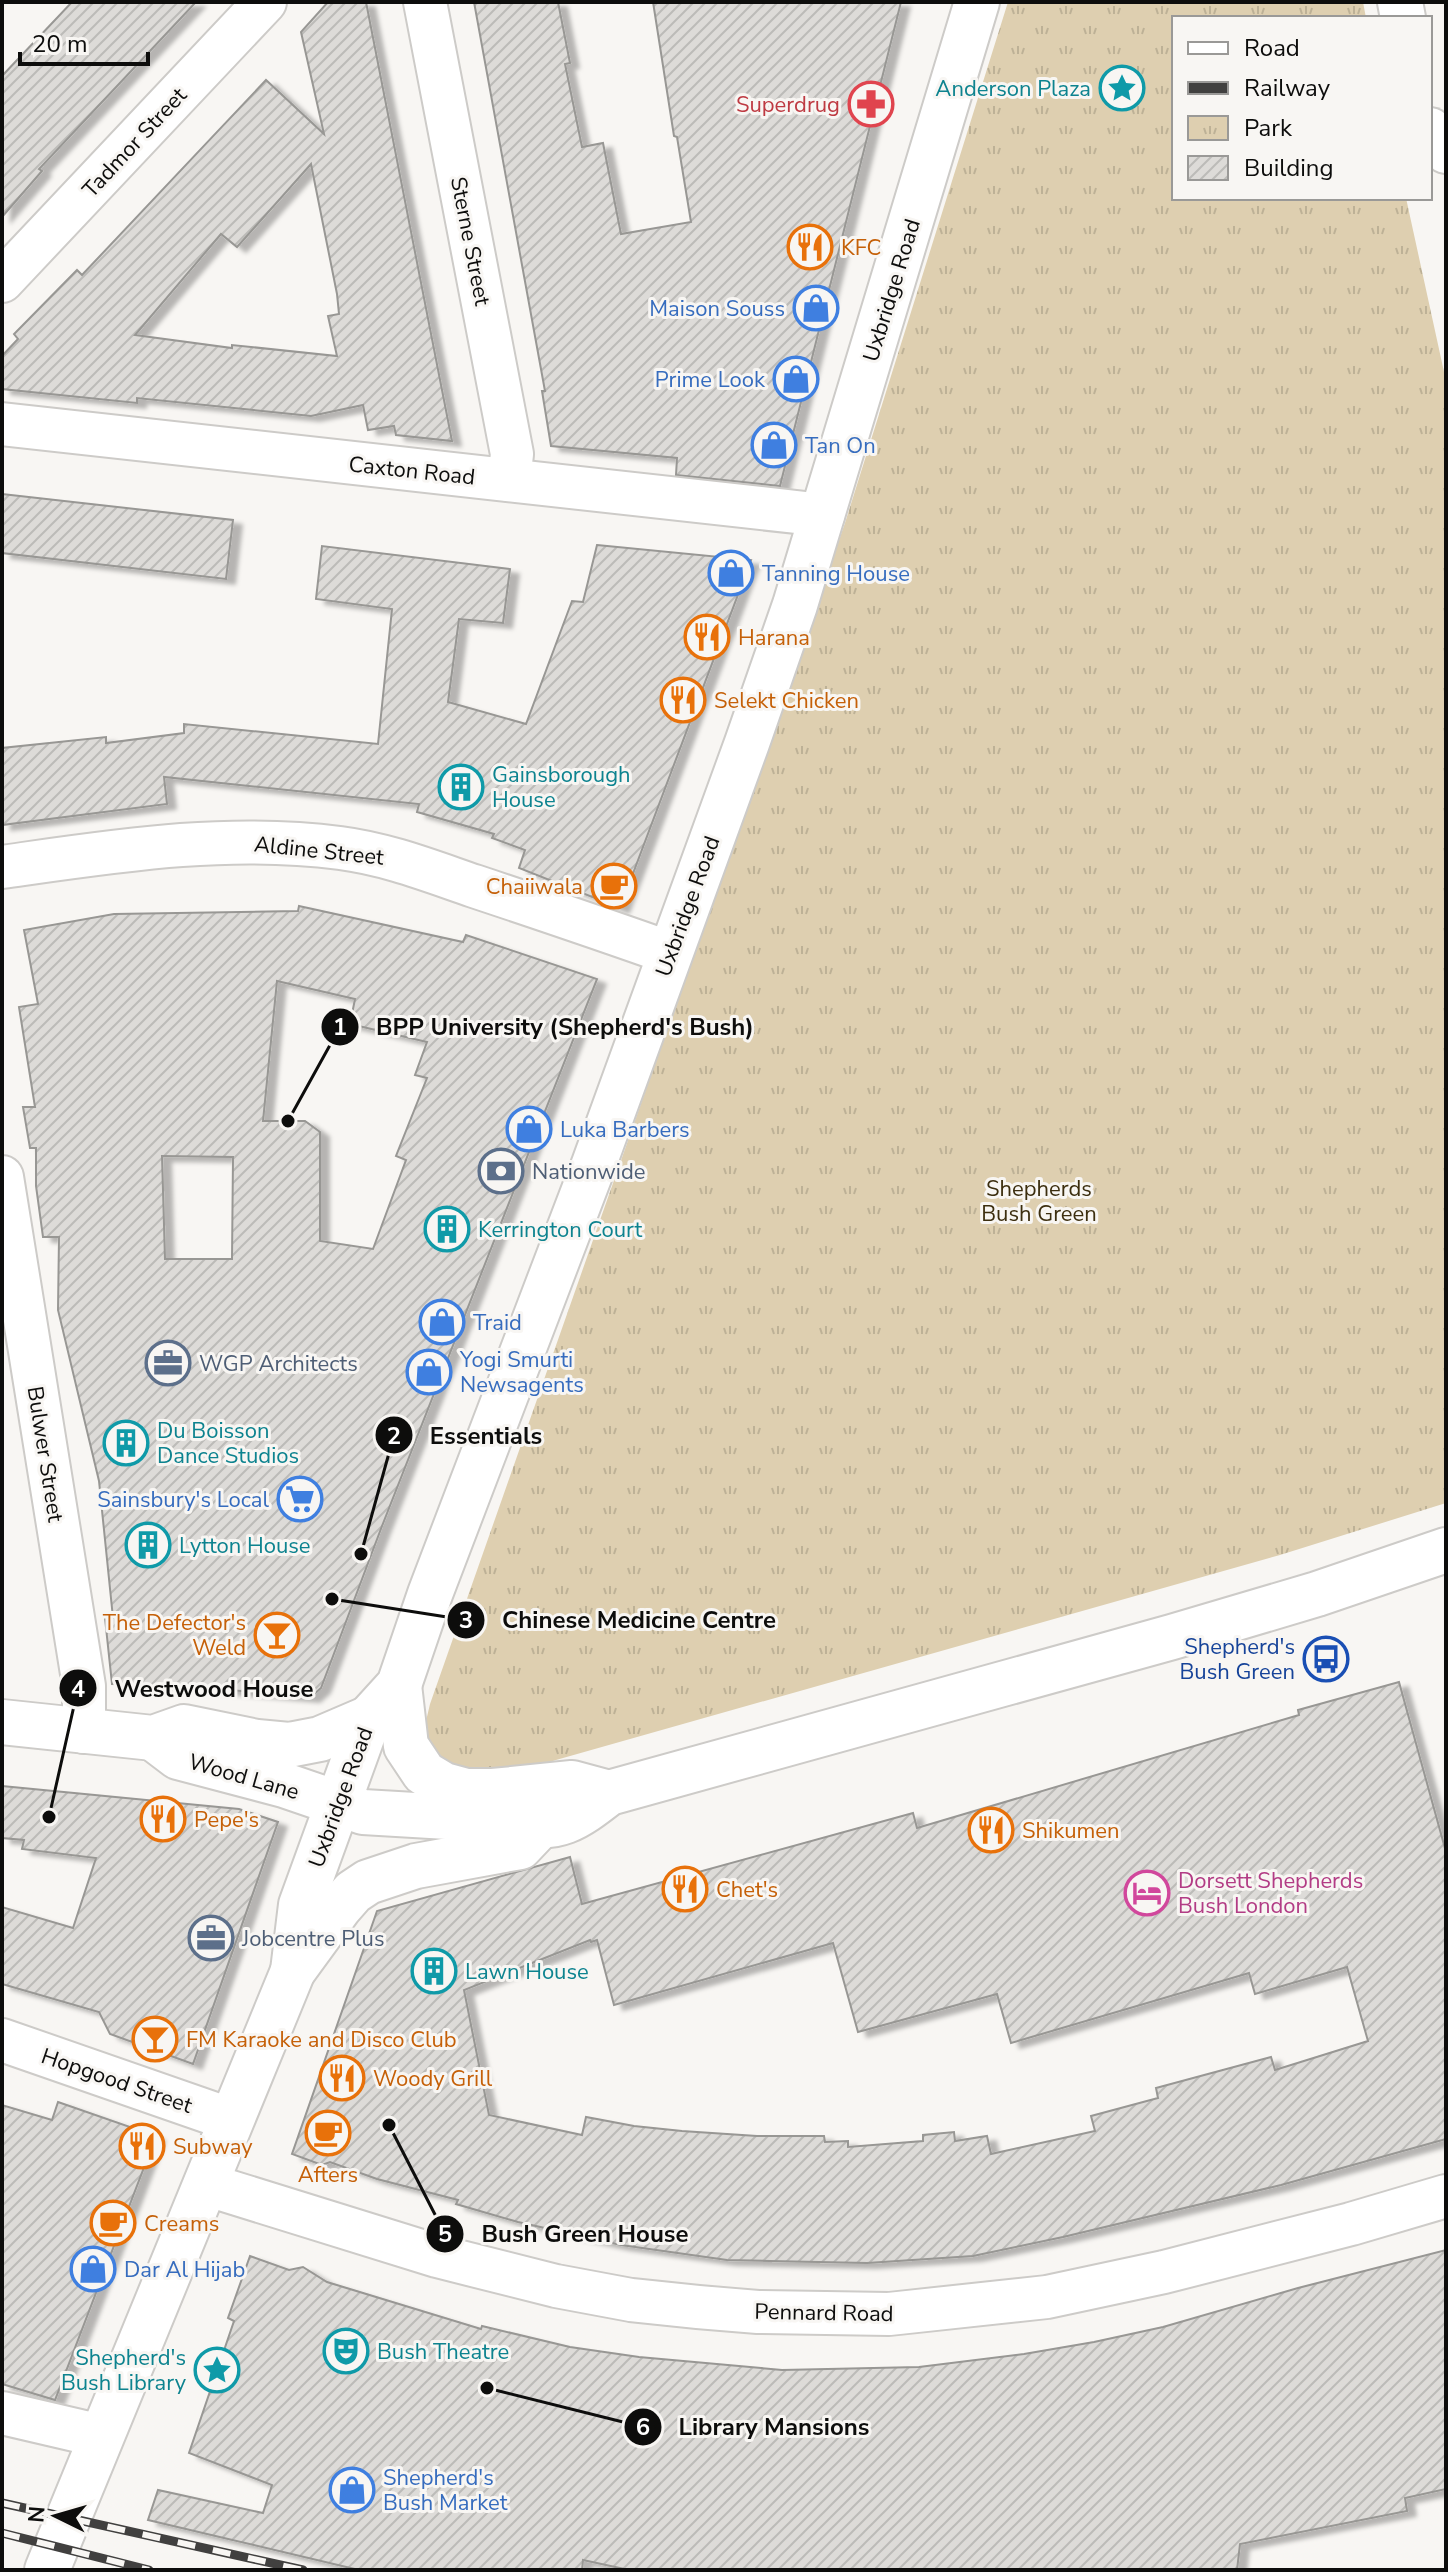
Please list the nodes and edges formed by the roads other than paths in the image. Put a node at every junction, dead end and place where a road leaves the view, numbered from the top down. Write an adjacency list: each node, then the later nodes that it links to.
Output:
1 (265, 2): 6 (street, Tadmor Street)
2 (425, 2): 8 (street, Sterne Street)
3 (977, 2): 9 (main road, Uxbridge Road)
4 (1432, 133): 5 (main road)
5 (1446, 151)
6 (2, 281)
7 (2, 424): 8 (street, Caxton Road)
8 (509, 480): 9 (street, Caxton Road)
9 (823, 515): 11 (main road, Uxbridge Road)
10 (2, 867): 11 (street, Aldine Street)
11 (670, 953): 14 (main road, Uxbridge Road)
12 (2, 1177): 17 (street, Bulwer Street)
13 (1446, 1550): 19 (main road)
14 (399, 1685): 15 (main road, Uxbridge Road); 19 (main road)
15 (369, 1718): 18 (main road, Wood Lane); 20 (main road, Uxbridge Road)
16 (2, 1722): 17 (main road, Wood Lane)
17 (84, 1732): 18 (main road, Wood Lane)
18 (153, 1738): 20 (main road, Wood Lane)
19 (609, 1793): 21 (main road)
20 (339, 1804): 21 (main road); 22 (main road, Uxbridge Road)
21 (538, 1828): 22 (main road, Uxbridge Road)
22 (293, 1971): 24 (main road, Uxbridge Road)
23 (2, 2040): 24 (street, Hopgood Street)
24 (232, 2120): 25 (main road, Uxbridge Road)
25 (205, 2184): 26 (street, Pennard Road); 28 (main road, Uxbridge Road)
26 (1446, 2196)
27 (2, 2413): 28 (street)
28 (101, 2436): 29 (main road, Uxbridge Road)
29 (47, 2570)

